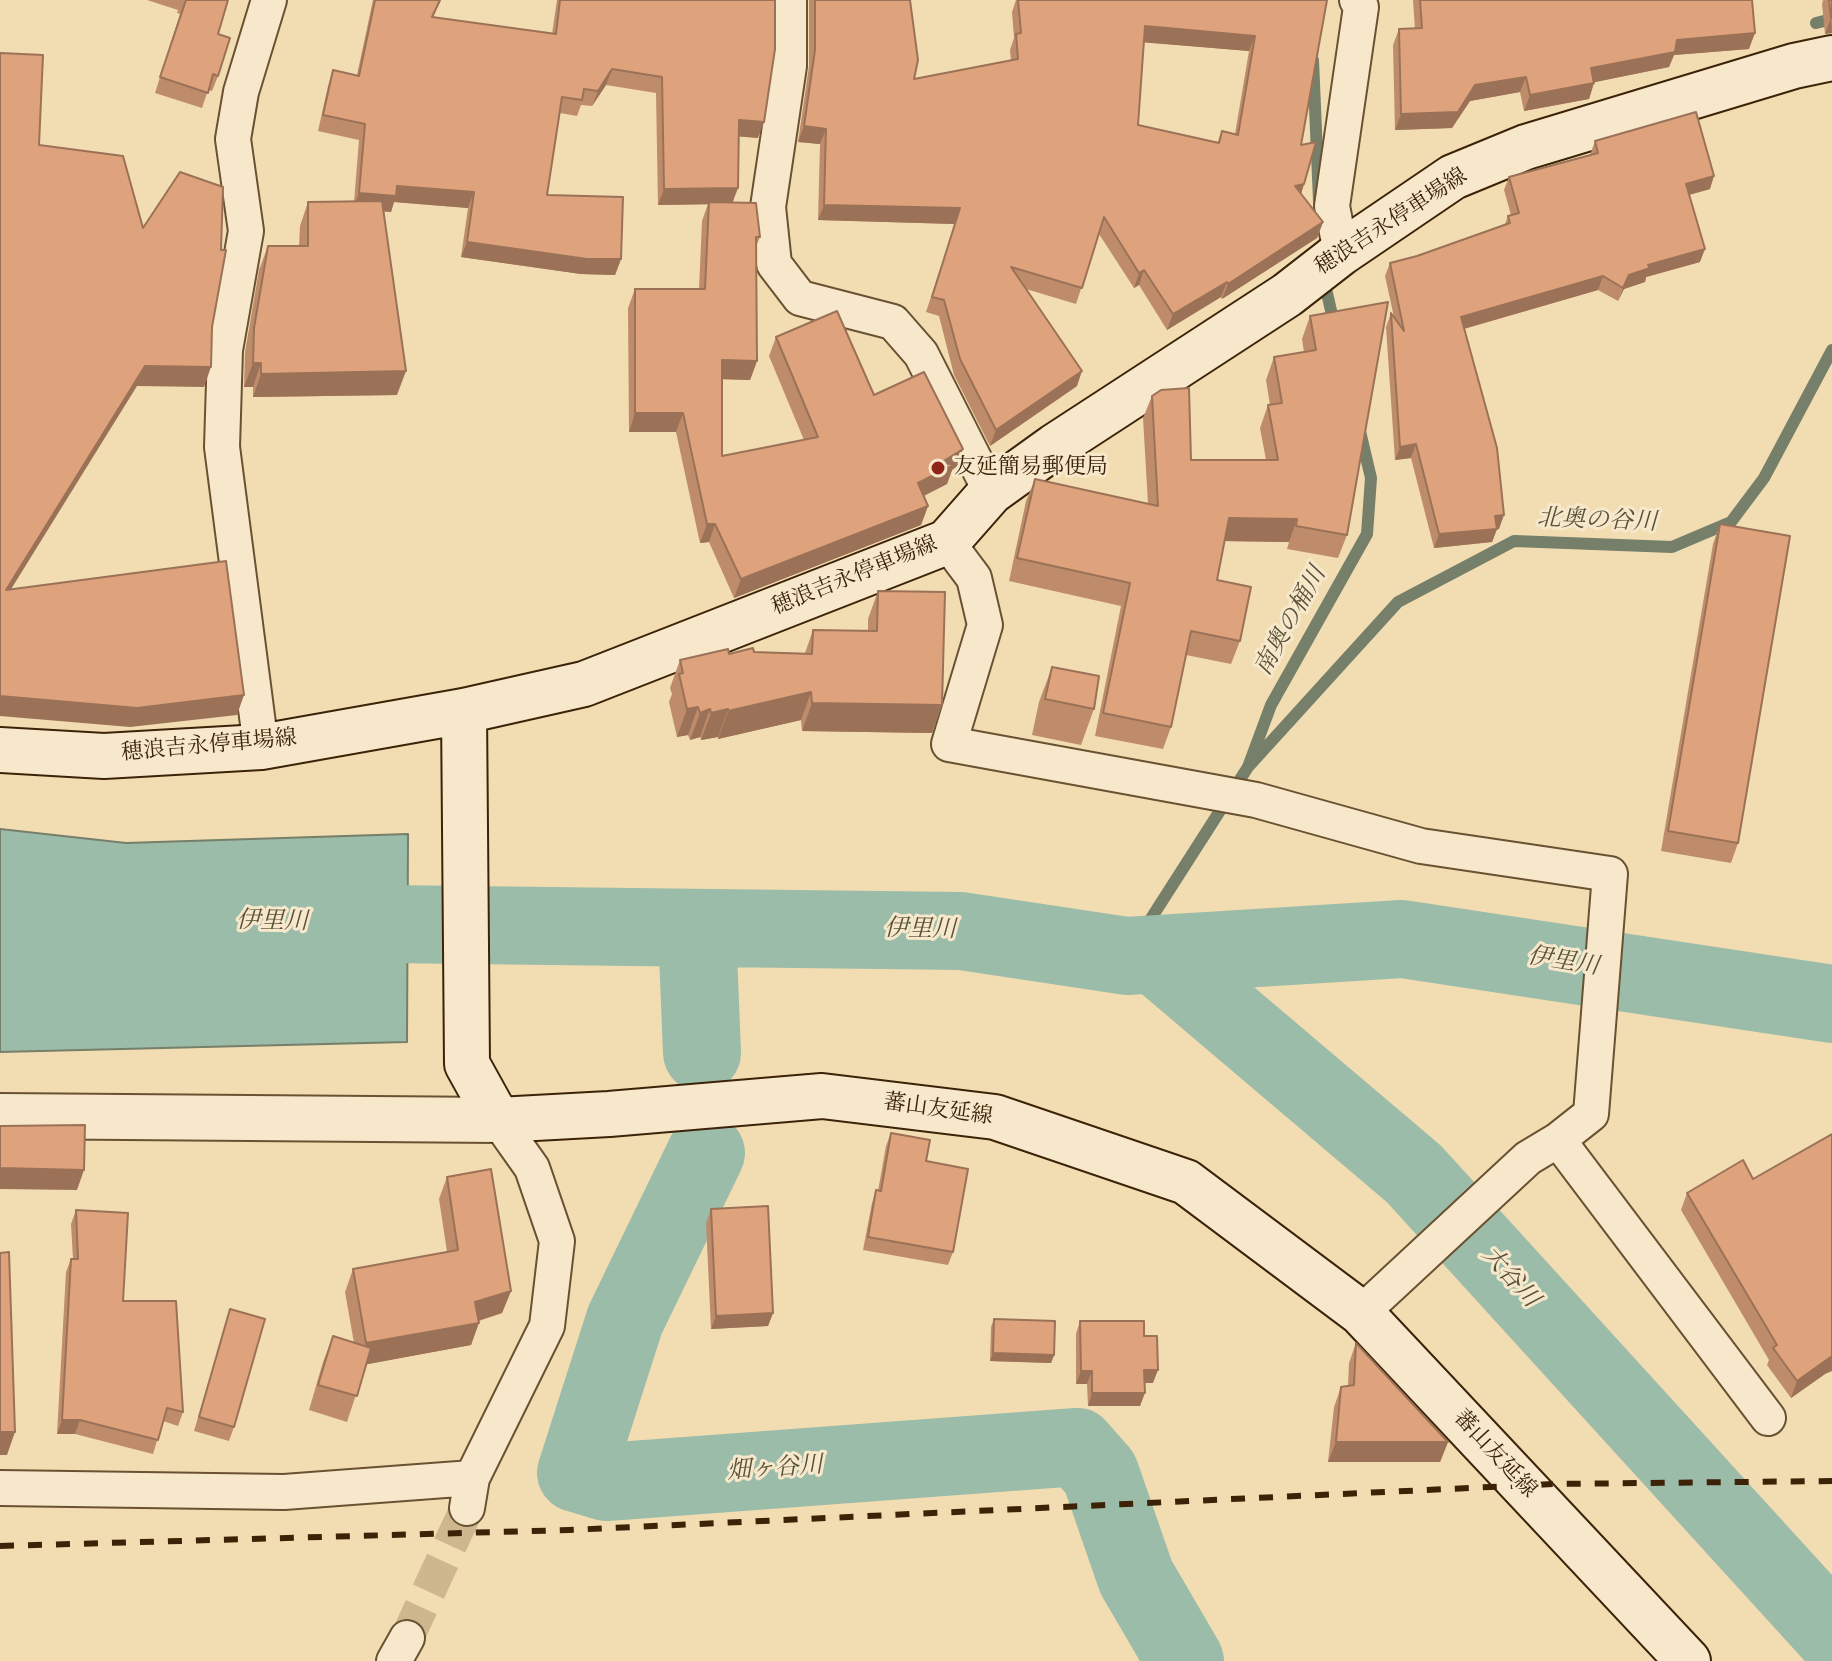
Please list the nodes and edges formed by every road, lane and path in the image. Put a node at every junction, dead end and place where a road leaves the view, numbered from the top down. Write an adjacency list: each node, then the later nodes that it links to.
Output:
1 (269, 0): 9 (street)
2 (789, 0): 6 (street)
3 (1357, 0): 5 (street)
4 (1832, 58): 5 (main road, 穂浪吉永停車場線)
5 (1341, 253): 6 (main road, 穂浪吉永停車場線)
6 (991, 492): 7 (main road, 穂浪吉永停車場線)
7 (947, 542): 8 (main road, 穂浪吉永停車場線); 13 (street)
8 (464, 711): 9 (main road, 穂浪吉永停車場線); 12 (main road)
9 (261, 747): 10 (main road, 穂浪吉永停車場線)
10 (0, 750)
11 (0, 1116): 12 (main road, 蕃山友延線)
12 (498, 1120): 14 (main road, 蕃山友延線); 16 (street)
13 (1558, 1140): 14 (street); 15 (street)
14 (1374, 1300): 17 (main road, 蕃山友延線)
15 (1768, 1418)
16 (0, 1488)
17 (1688, 1661)

